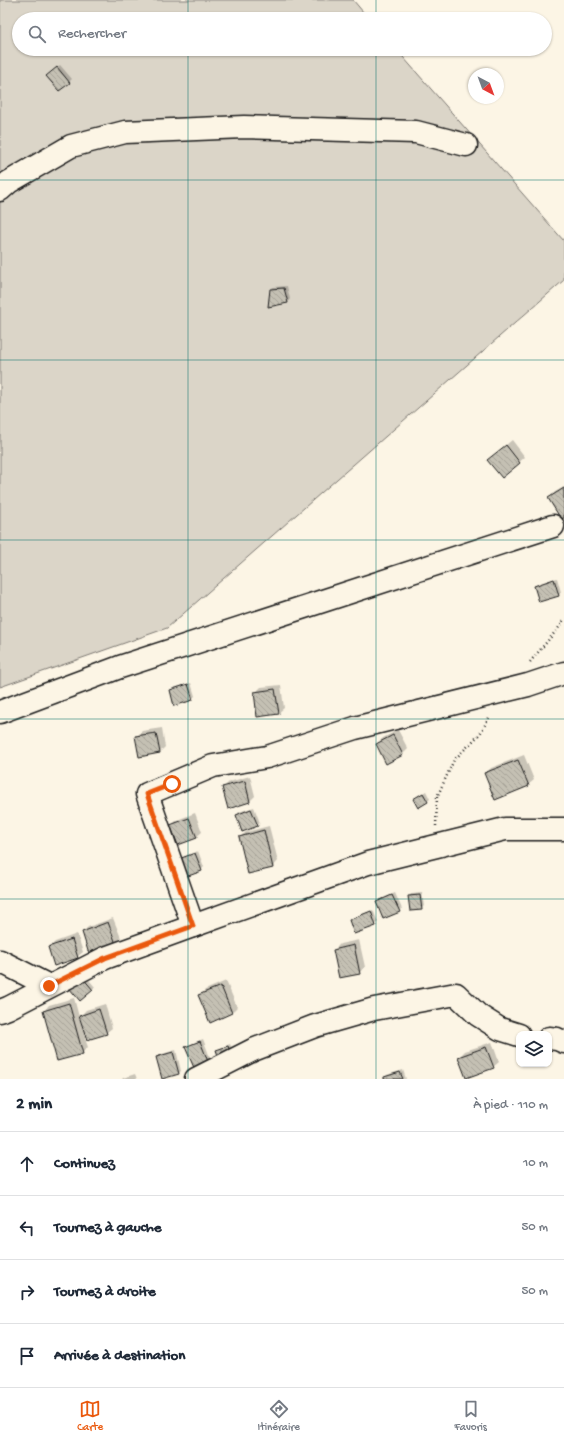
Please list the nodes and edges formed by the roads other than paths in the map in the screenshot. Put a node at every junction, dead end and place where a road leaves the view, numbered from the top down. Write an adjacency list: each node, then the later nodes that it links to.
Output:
1 (466, 145): 2 (street)
2 (0, 190)
3 (553, 526): 5 (street)
4 (564, 674): 7 (street)
5 (0, 712)
6 (564, 829): 7 (street)
7 (193, 926): 9 (street)
8 (0, 961): 9 (street)
9 (49, 986): 10 (street)
10 (0, 1011)
11 (516, 1034): 14 (street)
12 (552, 1038): 13 (street)
13 (564, 1042)
14 (196, 1079)

